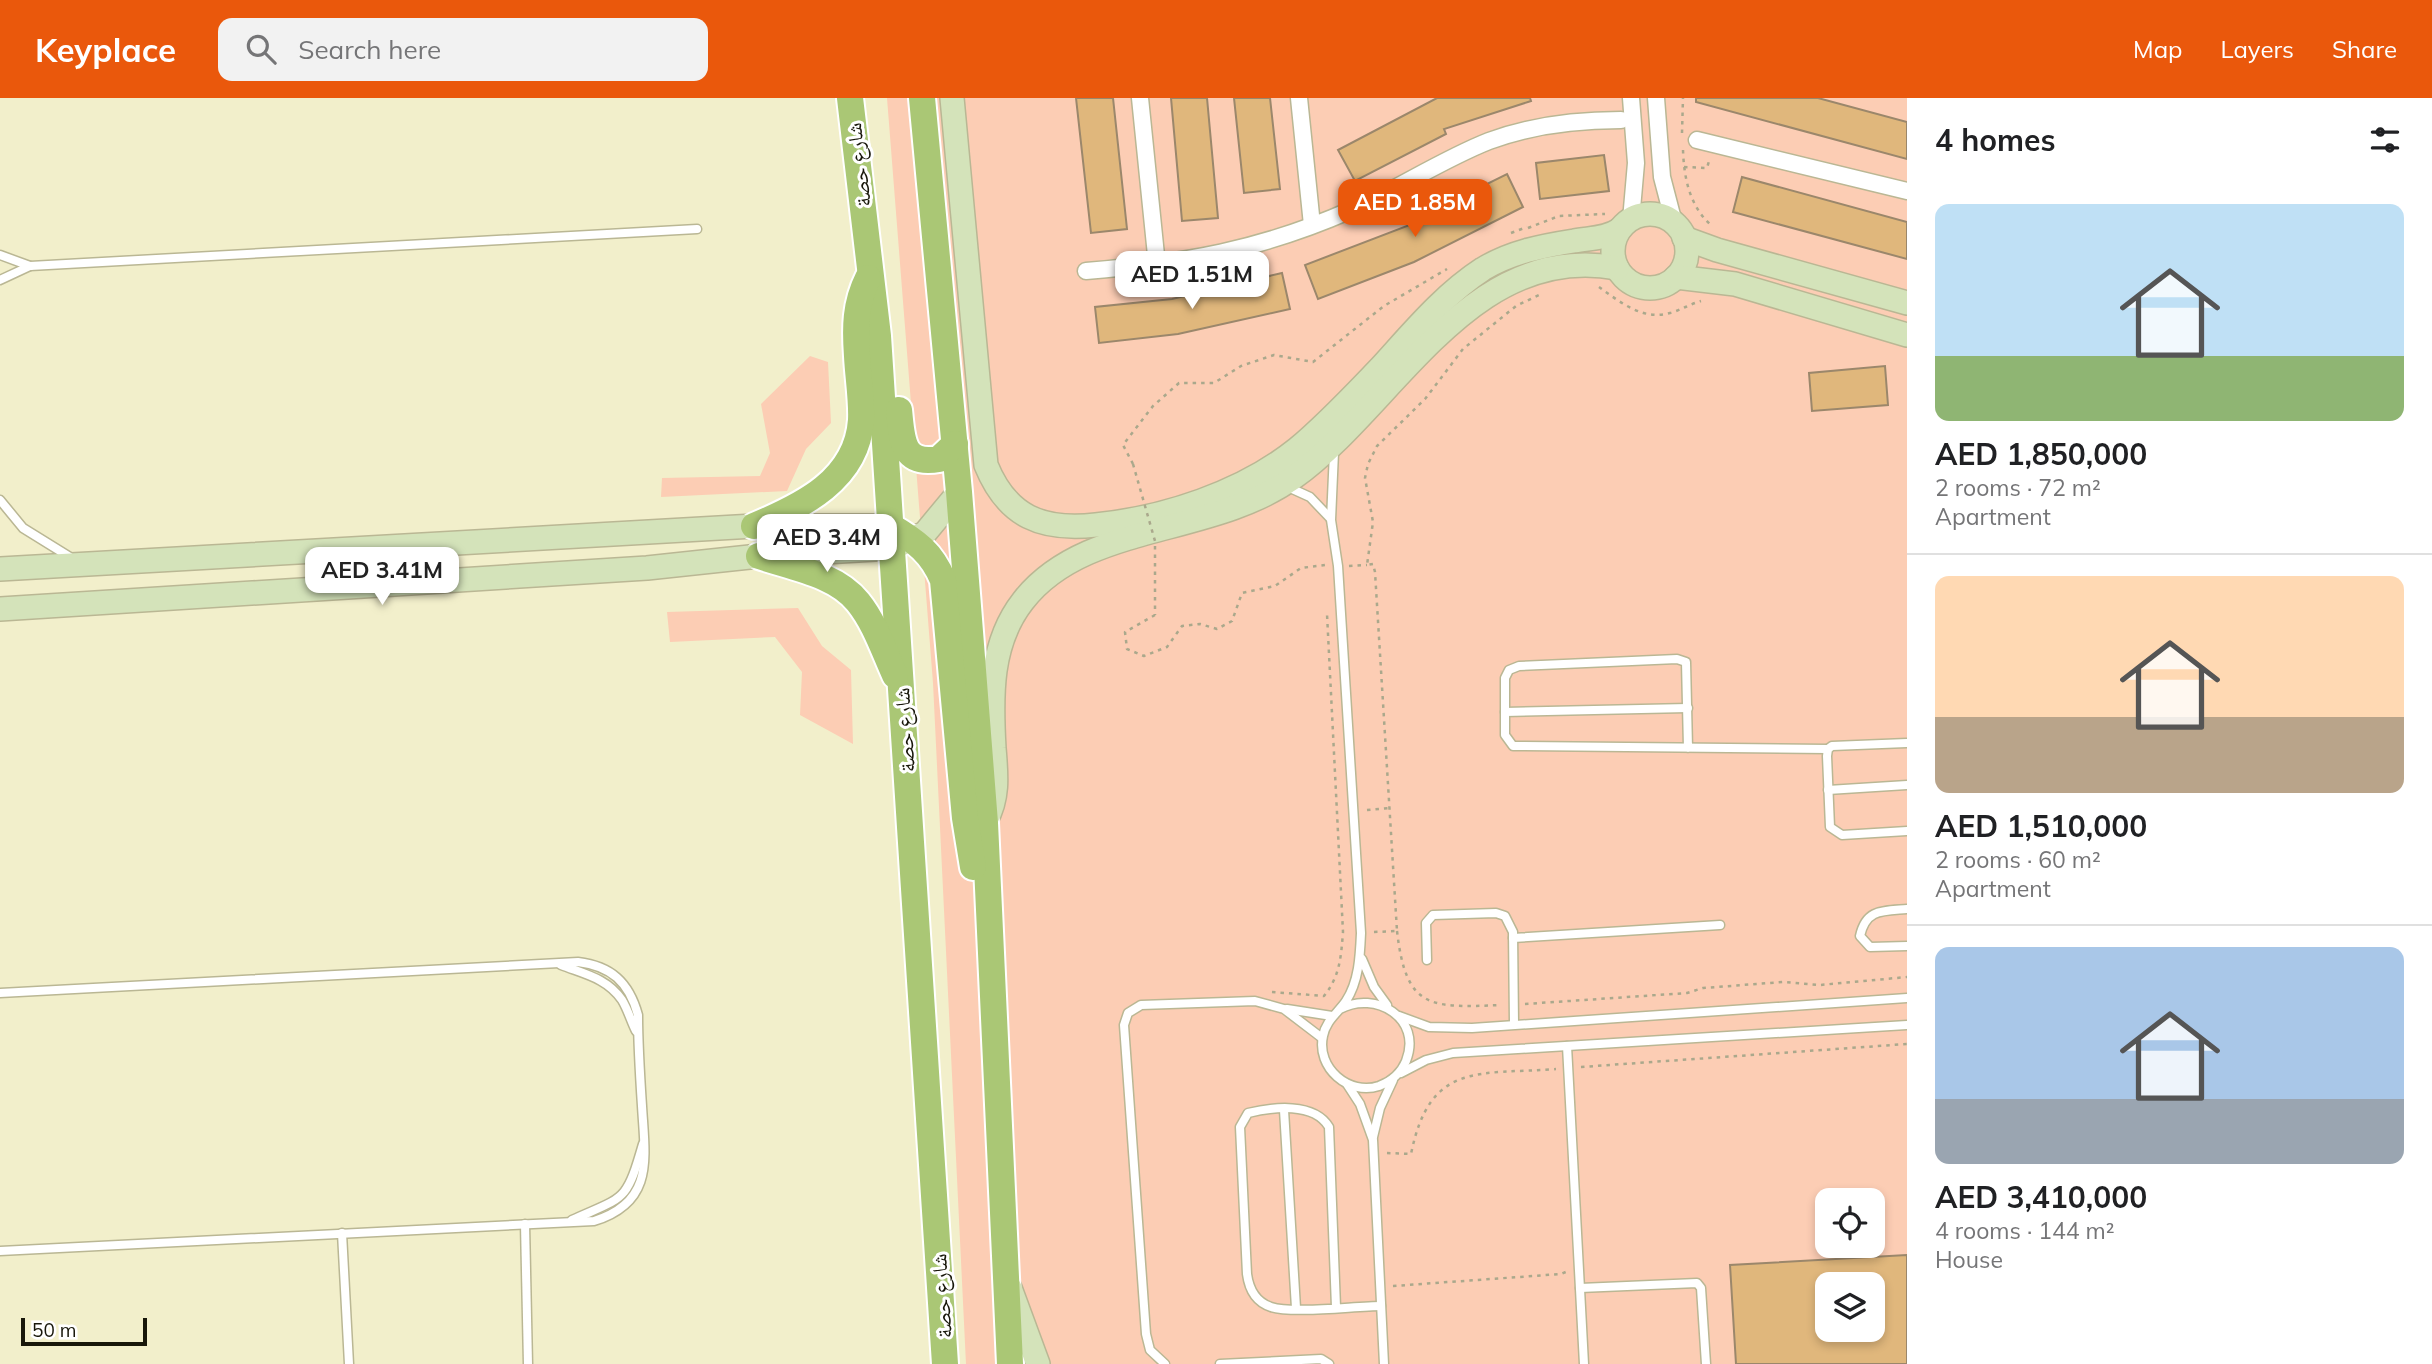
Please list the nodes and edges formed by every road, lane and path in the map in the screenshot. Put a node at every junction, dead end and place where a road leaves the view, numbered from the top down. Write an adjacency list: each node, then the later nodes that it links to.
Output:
1 (850, 98): 27 (main road, شارع حصة)
2 (922, 98): 36 (main road)
3 (952, 98): 20 (street)
4 (1140, 98): 22 (street)
5 (1298, 98): 15 (street)
6 (1631, 98): 11 (street)
7 (1656, 98): 10 (street)
8 (1683, 98): 18 (path)
9 (1620, 120): 15 (street)
10 (1658, 132): 11 (street); 17 (street)
11 (1633, 133): 14 (street)
12 (1697, 140): 13 (street)
13 (1907, 191)
14 (1620, 221): 17 (street); 20 (street); 20 (path); 25 (street)
15 (1312, 225): 22 (street)
16 (697, 229): 23 (lane)
17 (1679, 230): 28 (street); 33 (street)
18 (1718, 230)
19 (1508, 234): 20 (path)
20 (1531, 238)
21 (0, 255): 23 (lane)
22 (1157, 265): 26 (street)
23 (30, 266): 29 (lane)
24 (1452, 267): 47 (path, bridge)
25 (1617, 268): 28 (street); 37 (street)
26 (1087, 271)
27 (871, 274): 35 (main road, شارع حصة); 42 (main road)
28 (1676, 277): 34 (street)
29 (0, 279)
30 (1589, 285): 32 (path)
31 (1548, 291): 46 (path)
32 (1708, 299)
33 (1907, 303)
34 (1907, 335)
35 (878, 336): 36 (main road); 43 (main road, شارع حصة)
36 (955, 443): 39 (main road)
37 (1335, 443): 38 (street); 41 (lane)
38 (1281, 485): 41 (lane); 59 (street)
39 (959, 492): 43 (street); 59 (main road)
40 (0, 500): 45 (lane)
41 (1331, 520): 47 (lane)
42 (754, 526): 43 (street); 45 (street)
43 (899, 538): 44 (street); 51 (main road, شارع حصة); 63 (main road)
44 (759, 556): 50 (street); 51 (main road)
45 (81, 564): 48 (street)
46 (1367, 565): 47 (path); 64 (path)
47 (1338, 566): 66 (lane)
48 (0, 569)
49 (1327, 605): 65 (path)
50 (7, 612)
51 (902, 690): 104 (main road, شارع حصة)
52 (1688, 708): 53 (lane); 53 (lane); 55 (lane)
53 (1505, 712): 55 (lane)
54 (1907, 743): 56 (lane)
55 (1688, 748): 56 (lane)
56 (1828, 749): 58 (lane)
57 (1907, 785): 58 (lane)
58 (1828, 790): 60 (lane)
59 (985, 823): 63 (main road)
60 (1907, 831)
61 (1907, 909): 68 (lane)
62 (1720, 925): 67 (lane)
63 (990, 930): 96 (main road)
64 (1397, 931): 66 (path); 75 (path)
65 (1343, 932): 66 (path); 74 (path)
66 (1361, 933): 69 (lane)
67 (1513, 938): 70 (lane); 75 (lane)
68 (1907, 946)
69 (1360, 954): 77 (lane); 78 (lane)
70 (1427, 960)
71 (1907, 977): 75 (path)
72 (0, 993): 92 (lane)
73 (1907, 998): 81 (lane)
74 (1270, 1004): 76 (lane); 107 (lane)
75 (1514, 1004): 81 (lane)
76 (1284, 1009): 79 (lane); 83 (lane)
77 (1340, 1009): 78 (lane); 79 (lane)
78 (1392, 1010): 80 (lane)
79 (1332, 1016): 83 (lane)
80 (1399, 1016): 81 (lane); 87 (lane)
81 (1514, 1023)
82 (1907, 1025): 85 (lane)
83 (1322, 1038): 88 (lane)
84 (1907, 1044): 86 (path)
85 (1567, 1046): 86 (lane); 87 (lane)
86 (1568, 1068): 91 (path); 95 (lane)
87 (1395, 1076): 88 (lane); 90 (lane)
88 (1347, 1084): 90 (lane)
89 (1284, 1110): 100 (lane); 101 (lane); 101 (lane)
90 (1373, 1140): 91 (lane)
91 (1373, 1152): 97 (lane)
92 (525, 1224): 93 (lane); 103 (lane)
93 (342, 1233): 94 (lane); 102 (lane)
94 (0, 1251)
95 (1578, 1258): 97 (path); 98 (lane)
96 (1006, 1279): 105 (main road); 106 (street)
97 (1380, 1287): 99 (lane)
98 (1580, 1288): 111 (lane); 112 (lane)
99 (1381, 1306): 100 (lane); 110 (lane)
100 (1336, 1307): 101 (lane)
101 (1296, 1308)
102 (349, 1364)
103 (528, 1364)
104 (945, 1364)
105 (1010, 1364)
106 (1038, 1364)
107 (1165, 1364)
108 (1220, 1364): 109 (lane)
109 (1329, 1364)
110 (1384, 1364)
111 (1584, 1364)
112 (1706, 1364)

